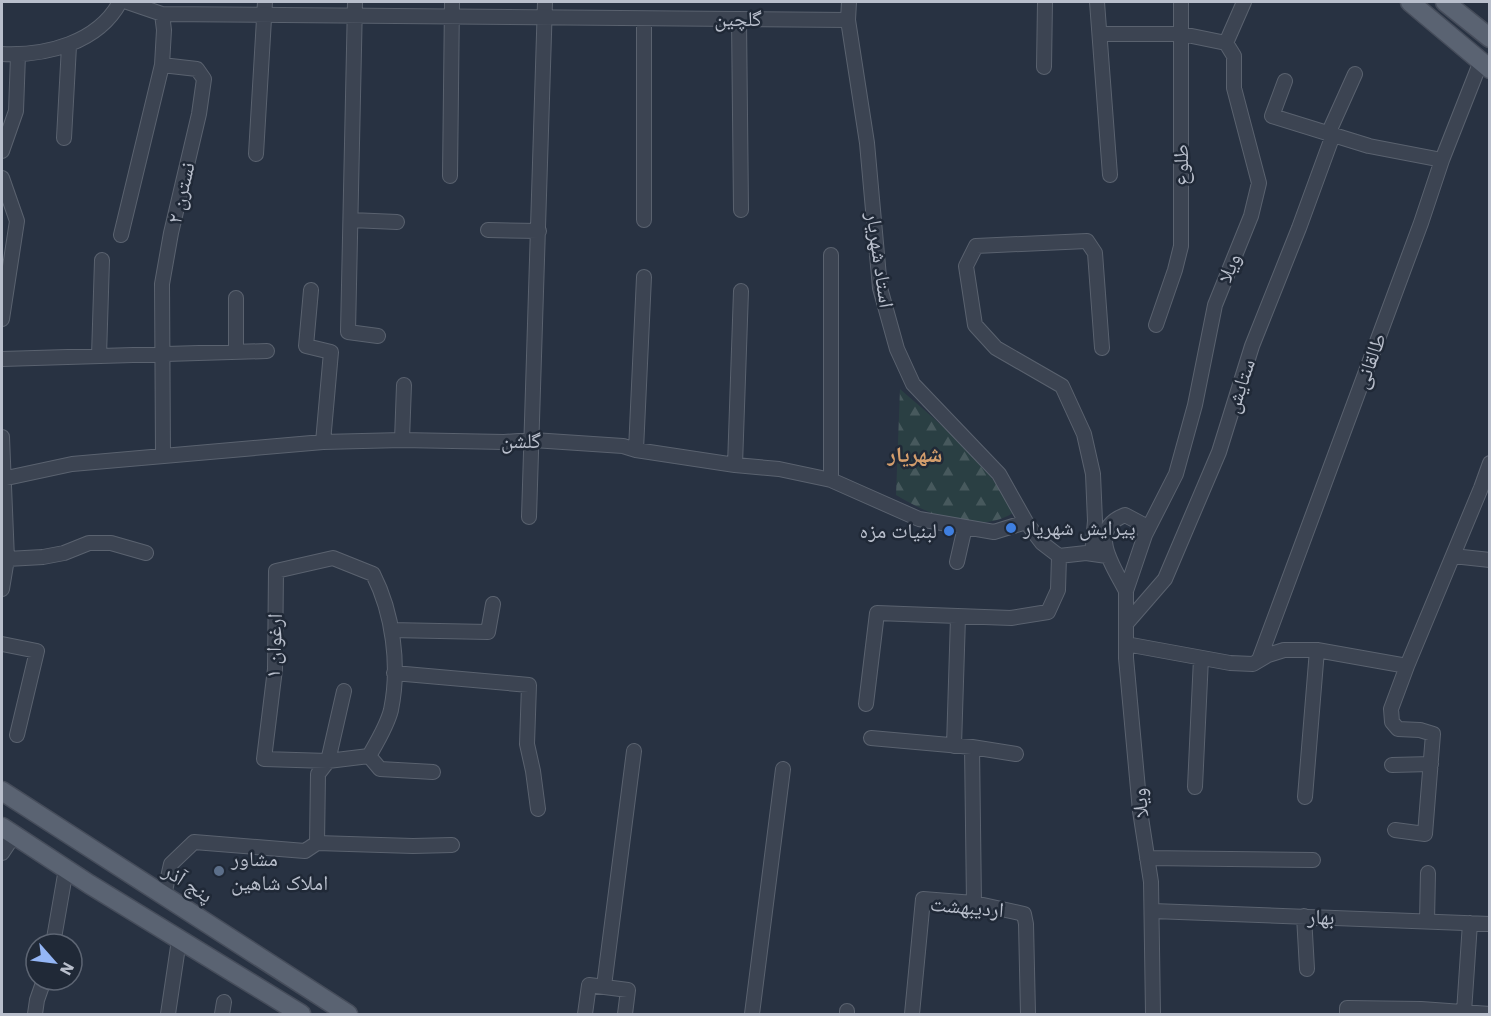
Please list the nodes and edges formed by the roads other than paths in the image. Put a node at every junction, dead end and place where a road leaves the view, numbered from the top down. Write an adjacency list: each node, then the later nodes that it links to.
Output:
1 (120, 2): 26 (street)
2 (127, 2): 15 (street, گلچین)
3 (355, 2): 16 (street)
4 (452, 2): 17 (street)
5 (545, 2): 18 (street)
6 (849, 2): 21 (street, استاد شهریار)
7 (1045, 2): 31 (street)
8 (1097, 2): 22 (street)
9 (1181, 2): 23 (street, طلوع)
10 (1244, 2): 25 (street)
11 (1410, 2): 30 (main road)
12 (1447, 2): 24 (main road)
13 (180, 8): 14 (street, گلچین); 15 (street, گلچین)
14 (265, 8): 16 (street, گلچین); 37 (street)
15 (162, 14): 29 (street)
16 (354, 16): 17 (street, گلچین); 43 (street)
17 (451, 17): 18 (street, گلچین); 40 (street)
18 (545, 18): 19 (street, گلچین); 47 (street)
19 (644, 19): 20 (street, گلچین); 44 (street)
20 (739, 20): 21 (street, گلچین); 42 (street)
21 (848, 20): 76 (street, استاد شهریار)
22 (1101, 34): 23 (street); 39 (street)
23 (1182, 34): 25 (street); 56 (street, طلوع)
24 (1490, 38)
25 (1226, 43): 78 (street, ویلا)
26 (69, 45): 28 (street); 35 (street)
27 (2, 54): 28 (street)
28 (18, 55): 36 (street)
29 (162, 65): 48 (street); 61 (street, نسترن ۲)
30 (1485, 65): 38 (street, طالقانی)
31 (1044, 67)
32 (1355, 74): 34 (street, ستایش)
33 (1285, 81): 34 (street)
34 (1330, 135): 38 (street); 91 (street, ستایش)
35 (64, 138)
36 (2, 151)
37 (256, 154)
38 (1442, 160): 97 (street, طالقانی)
39 (1110, 175)
40 (450, 176)
41 (2, 178): 55 (street)
42 (741, 210)
43 (351, 220): 45 (street); 57 (street)
44 (644, 220)
45 (397, 222)
46 (488, 230): 47 (street)
47 (539, 231): 67 (street)
48 (121, 235)
49 (831, 255): 74 (street)
50 (102, 260): 62 (street)
51 (644, 277): 69 (street)
52 (311, 290): 68 (street)
53 (741, 291): 72 (street)
54 (236, 298): 60 (street)
55 (2, 319)
56 (1156, 325)
57 (378, 336)
58 (1102, 348): 80 (street)
59 (267, 351): 60 (street)
60 (236, 352): 61 (street)
61 (163, 354): 62 (street); 70 (street, نسترن ۲)
62 (99, 356): 63 (street)
63 (2, 359)
64 (404, 384): 66 (street)
65 (2, 437): 73 (street)
66 (402, 440): 67 (street, گلشن); 68 (street, گلشن)
67 (532, 440): 69 (street, گلشن); 75 (street)
68 (323, 442): 70 (street, گلشن)
69 (636, 450): 72 (street, گلشن)
70 (163, 455): 73 (street, گلشن)
71 (1490, 463): 83 (street)
72 (735, 465): 74 (street, گلشن)
73 (3, 478): 84 (street)
74 (831, 480): 77 (street, گلشن)
75 (529, 517)
76 (1026, 522): 77 (street, گلشن); 81 (street, استاد شهریار)
77 (964, 527): 86 (street)
78 (1145, 534): 82 (street); 88 (street, ویلا)
79 (146, 553): 84 (street)
80 (1092, 554): 81 (street); 82 (street)
81 (1059, 556): 90 (street)
82 (1107, 556): 88 (street)
83 (1453, 556): 85 (street); 98 (street)
84 (7, 559): 87 (street)
85 (1490, 560)
86 (957, 562)
87 (2, 589)
88 (1126, 591): 91 (street, ویلا)
89 (493, 604): 92 (street)
90 (958, 617): 101 (street); 104 (street)
91 (1126, 624): 94 (street, ویلا)
92 (391, 630): 99 (street); 109 (street, ارغوان ۱)
93 (2, 644): 102 (street)
94 (1126, 644): 96 (street); 123 (street, ویلا)
95 (1317, 650): 97 (street); 98 (street); 116 (street)
96 (1201, 658): 97 (street); 114 (street)
97 (1260, 660)
98 (1407, 666): 110 (street)
99 (394, 673): 108 (street); 117 (street)
100 (344, 691): 109 (street)
101 (866, 704)
102 (17, 735)
103 (871, 738): 104 (street)
104 (954, 746): 105 (street)
105 (972, 747): 107 (street); 128 (street)
106 (634, 751): 137 (street)
107 (1016, 754)
108 (369, 756): 109 (street); 113 (street)
109 (328, 761): 120 (street)
110 (1431, 764): 111 (street); 118 (street)
111 (1392, 765)
112 (783, 769): 147 (street)
113 (433, 772)
114 (1196, 787)
115 (2, 791): 127 (main road, پنج آذر)
116 (1305, 797)
117 (538, 809)
118 (1395, 830)
119 (8, 831): 122 (street); 125 (main road)
120 (317, 843): 121 (street); 127 (street)
121 (452, 845)
122 (2, 852)
123 (1148, 858): 124 (street); 129 (street, ویلا)
124 (1313, 860)
125 (66, 869): 134 (street); 135 (main road)
126 (1428, 873): 131 (street)
127 (164, 895): 144 (main road, پنج آذر)
128 (974, 903): 148 (street, اردیبهشت); 149 (street, اردیبهشت)
129 (1153, 911): 130 (street, بهار); 150 (street, ویلا)
130 (1304, 916): 131 (street, بهار); 136 (street)
131 (1427, 921): 132 (street, بهار)
132 (1470, 923): 133 (street, بهار); 140 (street)
133 (1490, 924)
134 (55, 932)
135 (179, 940): 142 (street); 143 (main road)
136 (1307, 969)
137 (604, 986): 145 (street); 146 (street)
138 (40, 992): 141 (street)
139 (1433, 1012): 140 (street); 151 (street)
140 (1464, 1012): 152 (street)
141 (35, 1014)
142 (168, 1014)
143 (301, 1014)
144 (348, 1014)
145 (585, 1014)
146 (625, 1014)
147 (752, 1014)
148 (912, 1014)
149 (1028, 1014)
150 (1153, 1014)
151 (1347, 1014)
152 (1490, 1014)

